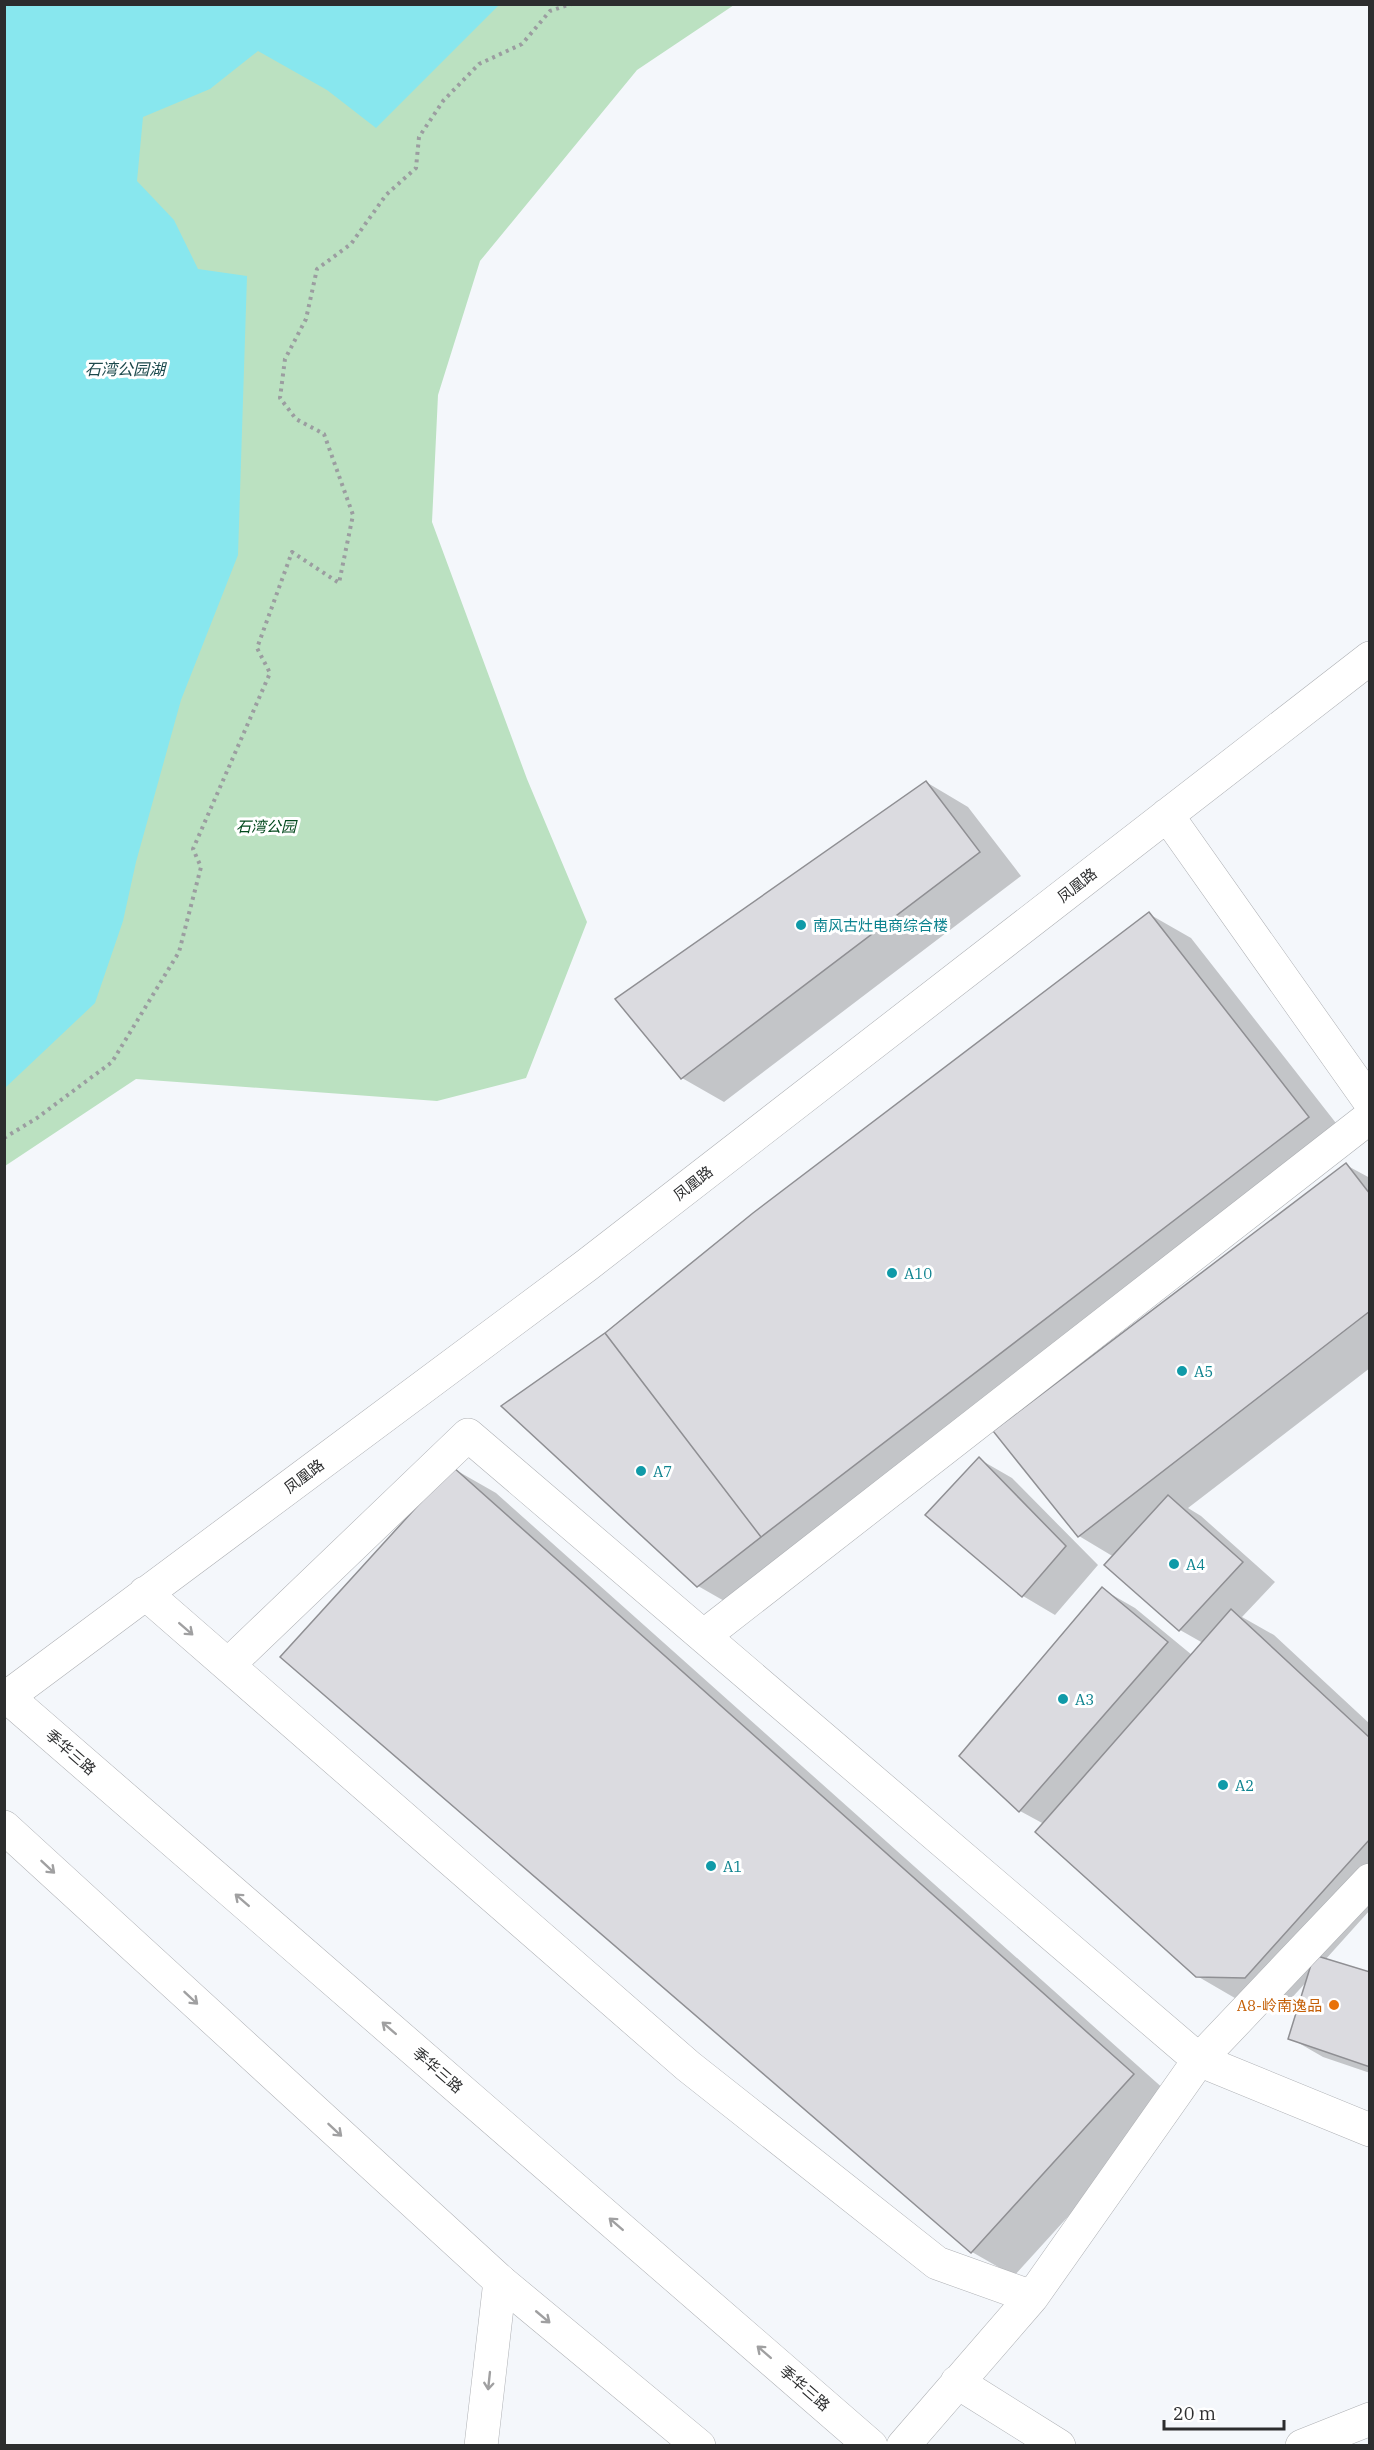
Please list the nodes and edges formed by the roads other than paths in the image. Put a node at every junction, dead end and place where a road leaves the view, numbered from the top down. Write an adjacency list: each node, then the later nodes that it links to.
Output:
1 (1370, 658): 2 (main road, 凤凰路)
2 (1167, 815): 3 (main road); 5 (main road, 凤凰路)
3 (1370, 1102)
4 (1370, 1117): 6 (main road)
5 (145, 1593): 7 (main road, one-way to 7); 8 (main road, 凤凰路)
6 (705, 1635): 7 (main road); 11 (main road)
7 (228, 1665): 14 (main road)
8 (6, 1696): 19 (main road, 季华三路, one-way to 8)
9 (4, 1827): 13 (main road, one-way to 13)
10 (1370, 1880): 11 (main road)
11 (1199, 2060): 12 (main road); 14 (main road)
12 (1370, 2130)
13 (500, 2281): 17 (main road, one-way to 17); 18 (main road, one-way to 18)
14 (1032, 2297): 15 (main road)
15 (957, 2382): 20 (main road); 21 (main road)
16 (1370, 2419): 22 (main road)
17 (481, 2445)
18 (699, 2445)
19 (871, 2445)
20 (903, 2445)
21 (1059, 2445)
22 (1302, 2445)

